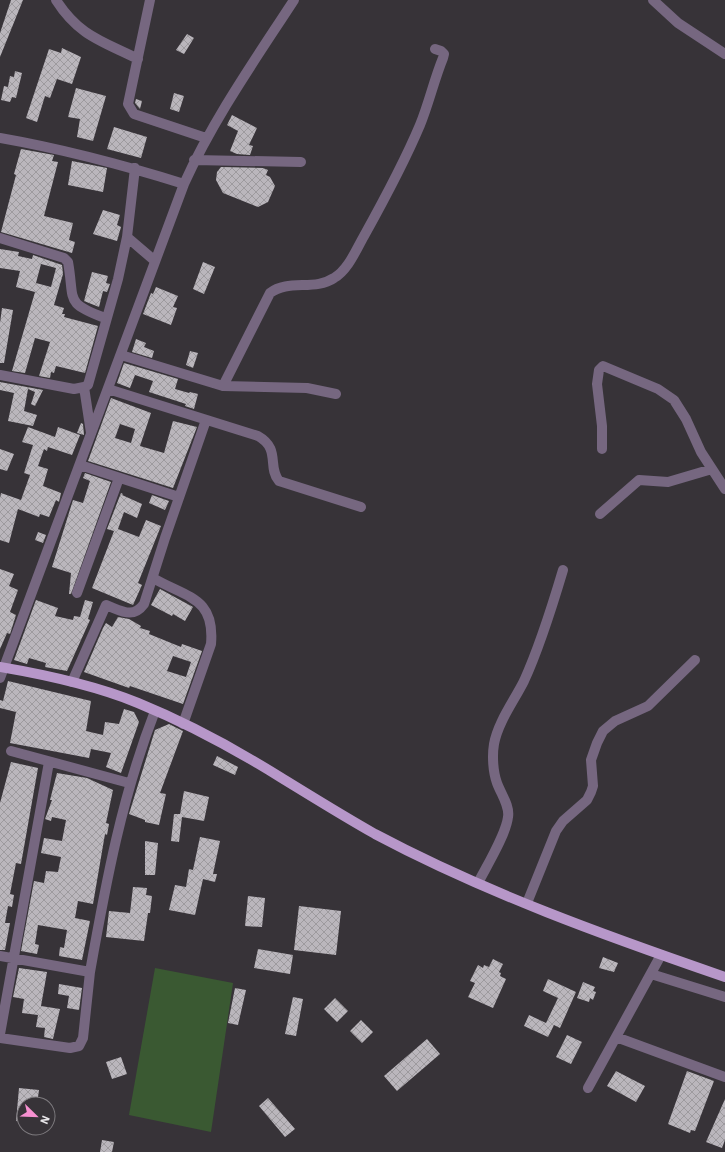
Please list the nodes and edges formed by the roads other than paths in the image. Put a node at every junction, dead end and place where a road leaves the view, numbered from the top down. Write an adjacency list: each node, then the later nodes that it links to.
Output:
1 (56, 0): 7 (street)
2 (150, 0): 7 (street)
3 (294, 0): 9 (street)
4 (653, 0): 6 (street)
5 (435, 49): 20 (street)
6 (725, 54)
7 (138, 59): 9 (street)
8 (0, 138): 12 (street)
9 (206, 138): 10 (street)
10 (194, 160): 11 (street); 13 (street)
11 (301, 162)
12 (135, 168): 13 (street); 14 (street)
13 (184, 184): 16 (street)
14 (127, 237): 16 (street); 17 (street)
15 (0, 238): 17 (street)
16 (155, 261): 18 (street)
17 (105, 318): 21 (street)
18 (121, 355): 20 (street); 22 (street)
19 (0, 375): 21 (street)
20 (223, 386): 23 (street)
21 (84, 387): 25 (street)
22 (108, 390): 24 (street); 25 (street)
23 (336, 394)
24 (206, 420): 31 (street); 32 (street)
25 (91, 434): 27 (street)
26 (602, 449): 28 (street)
27 (80, 465): 29 (street); 38 (street)
28 (712, 469): 30 (street); 33 (street)
29 (119, 478): 31 (street); 36 (street)
30 (725, 489)
31 (179, 497): 35 (street)
32 (361, 507)
33 (600, 514)
34 (563, 570): 46 (street)
35 (153, 578): 40 (street); 42 (street)
36 (77, 593)
37 (695, 660): 47 (street)
38 (2, 667): 39 (street); 40 (main road)
39 (0, 678)
40 (72, 682): 41 (main road)
41 (155, 711): 42 (main road); 45 (street)
42 (183, 724): 46 (main road)
43 (11, 751): 44 (street)
44 (49, 762): 45 (street); 50 (street)
45 (129, 783): 51 (street)
46 (478, 883): 47 (main road)
47 (527, 903): 48 (main road)
48 (661, 955): 52 (street); 53 (main road)
49 (0, 956): 50 (street)
50 (14, 958): 51 (street); 55 (street)
51 (90, 972): 57 (street)
52 (651, 974): 54 (street); 56 (street)
53 (725, 977)
54 (725, 997)
55 (0, 1034)
56 (616, 1037): 58 (street); 59 (street)
57 (0, 1038)
58 (725, 1077)
59 (588, 1088)

